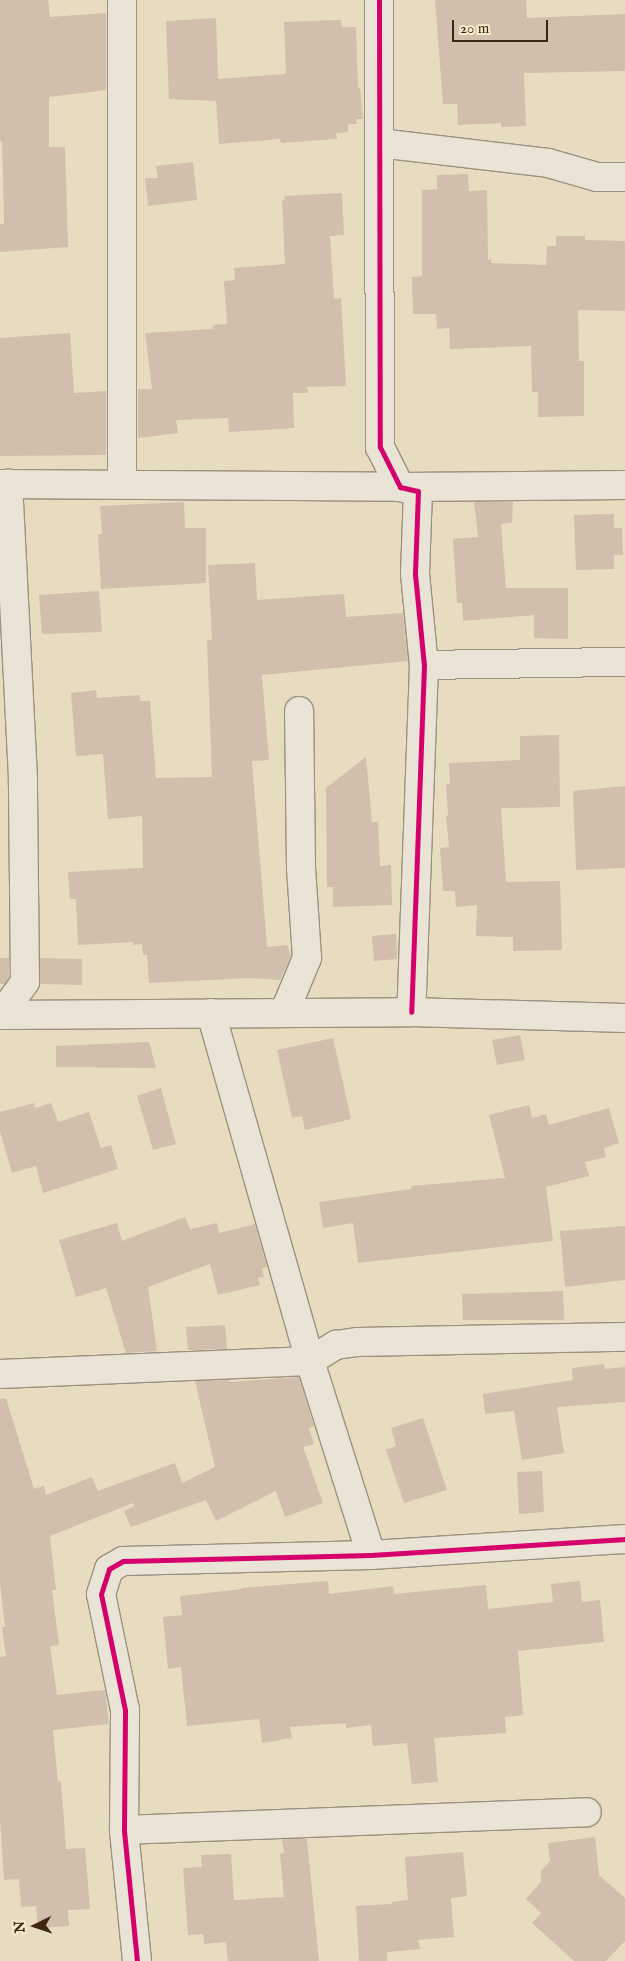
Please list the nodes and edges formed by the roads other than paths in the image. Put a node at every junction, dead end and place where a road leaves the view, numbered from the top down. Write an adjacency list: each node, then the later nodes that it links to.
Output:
1 (122, 0): 6 (street)
2 (379, 0): 3 (street)
3 (379, 143): 4 (street); 8 (street)
4 (625, 177)
5 (4, 484): 6 (street); 15 (street)
6 (122, 484): 8 (street)
7 (625, 485): 8 (street)
8 (400, 487): 10 (street)
9 (625, 662): 10 (street)
10 (424, 665): 12 (street)
11 (299, 711): 14 (street)
12 (411, 1012): 14 (street); 16 (street)
13 (211, 1013): 14 (street); 15 (street); 18 (street)
14 (284, 1013)
15 (0, 1015)
16 (625, 1018)
17 (625, 1337): 18 (street)
18 (310, 1360): 19 (street); 21 (street)
19 (0, 1374)
20 (625, 1539): 21 (street)
21 (371, 1554): 23 (street)
22 (587, 1812): 23 (street)
23 (124, 1830): 24 (street)
24 (137, 1961)

